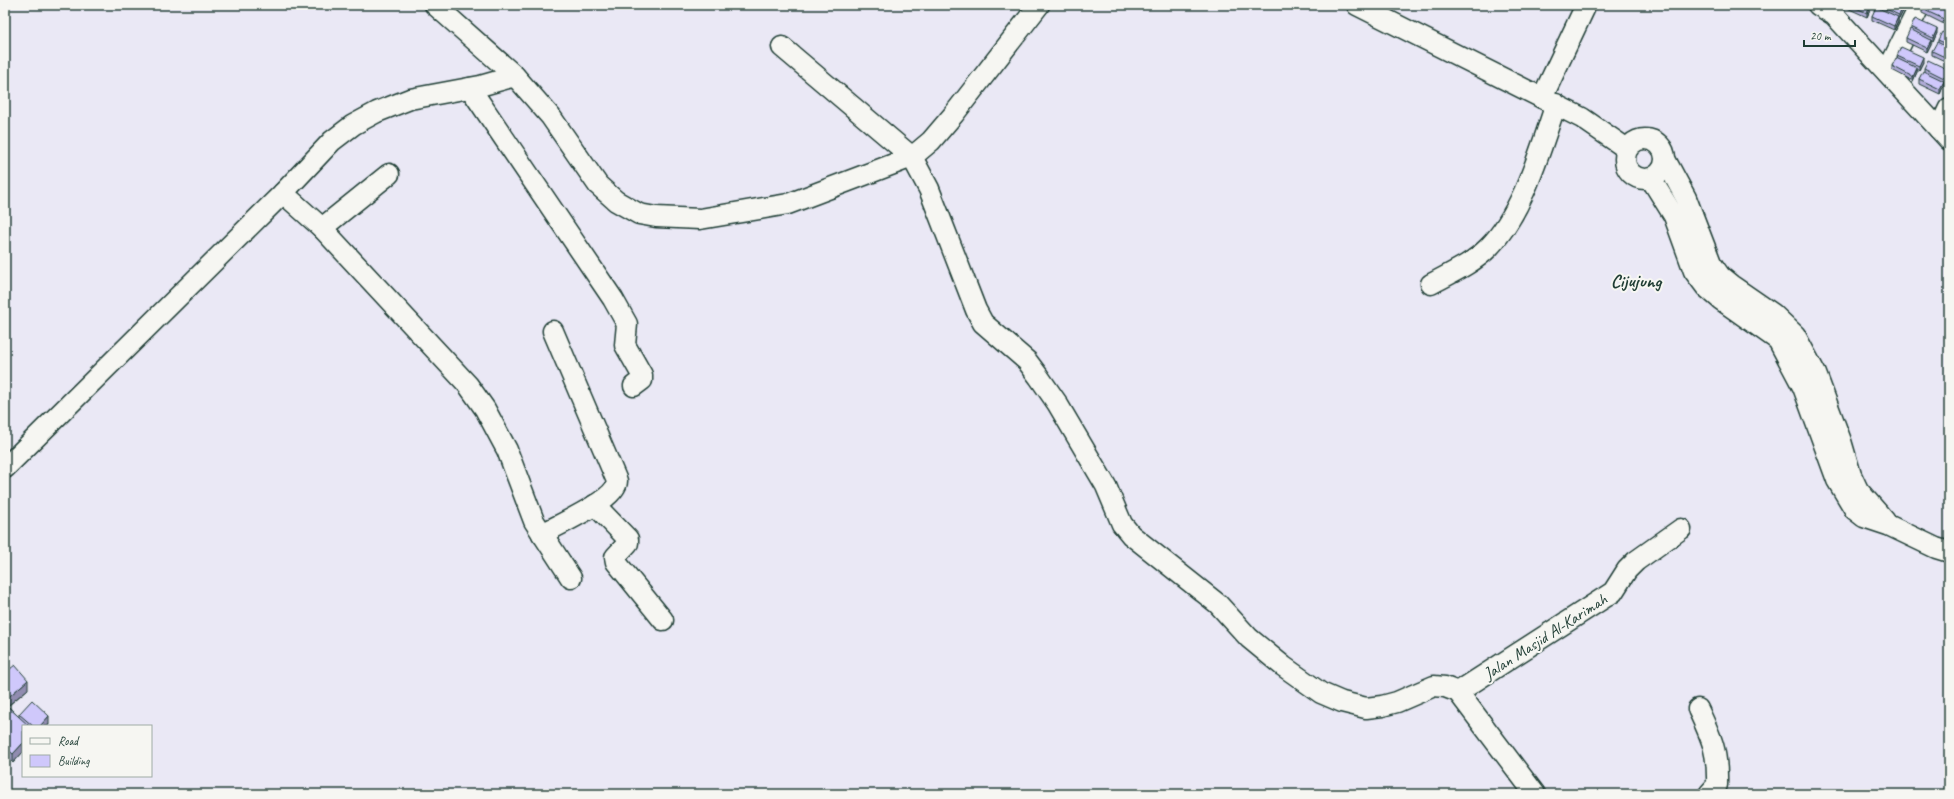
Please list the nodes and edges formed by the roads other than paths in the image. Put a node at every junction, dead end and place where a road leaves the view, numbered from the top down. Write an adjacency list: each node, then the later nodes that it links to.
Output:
1 (435, 5): 9 (street)
2 (1039, 5): 15 (street)
3 (1357, 5): 11 (street)
4 (1586, 5): 11 (street)
5 (1920, 5): 8 (street)
6 (1830, 8): 8 (street)
7 (782, 47): 15 (street)
8 (1887, 72): 13 (street)
9 (512, 77): 10 (street); 15 (street)
10 (475, 87): 19 (street); 23 (street)
11 (1549, 101): 14 (street); 21 (street)
12 (1949, 108): 13 (street)
13 (1944, 135)
14 (1627, 149): 16 (street); 18 (street)
15 (912, 158): 32 (street)
16 (1666, 161): 18 (street); 26 (street)
17 (389, 174): 20 (street)
18 (1650, 179): 26 (street)
19 (282, 192): 20 (street); 24 (street)
20 (322, 228): 28 (street)
21 (1431, 284)
22 (553, 331): 25 (street)
23 (634, 386)
24 (5, 468)
25 (595, 505): 28 (street); 31 (street)
26 (1888, 525): 29 (street)
27 (1681, 529): 32 (street, Jalan Masjid Al-Karimah)
28 (542, 534): 30 (street)
29 (1949, 552)
30 (571, 578)
31 (663, 620)
32 (1458, 692): 34 (street)
33 (1698, 709): 35 (street)
34 (1535, 794)
35 (1709, 794)

